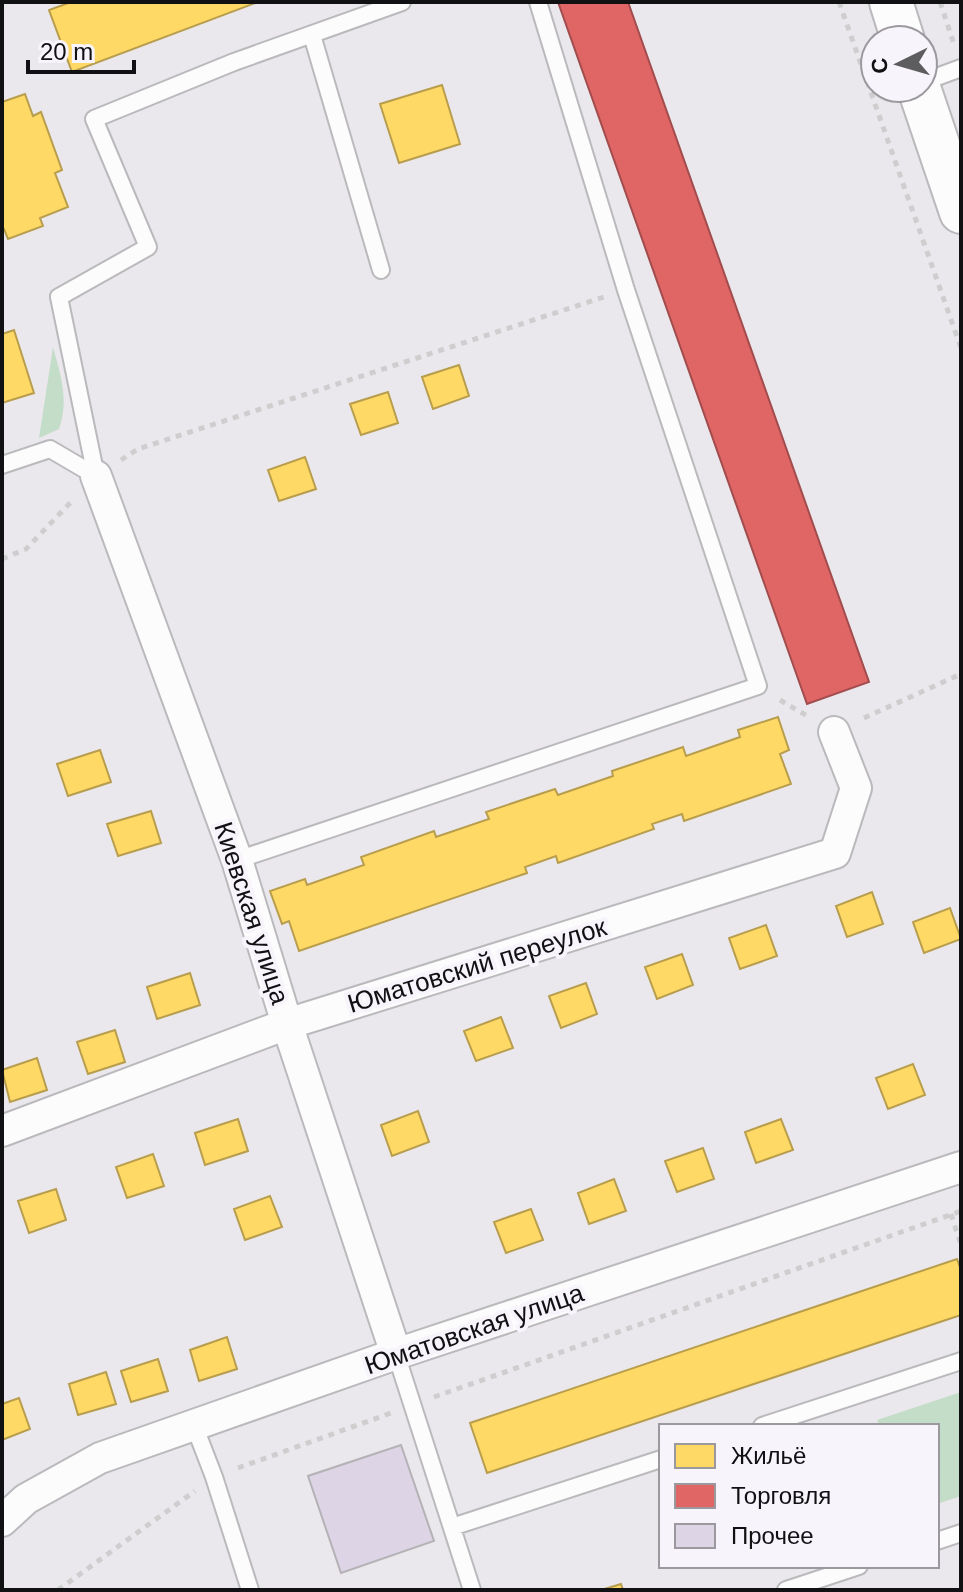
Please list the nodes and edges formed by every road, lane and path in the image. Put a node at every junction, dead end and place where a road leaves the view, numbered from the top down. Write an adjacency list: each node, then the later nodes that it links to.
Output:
1 (402, 2): 7 (lane)
2 (538, 2): 14 (lane)
3 (839, 2): 15 (path)
4 (891, 2): 6 (street)
5 (940, 2): 8 (path)
6 (898, 24)
7 (312, 35): 13 (lane); 17 (lane)
8 (957, 50)
9 (961, 68): 10 (lane)
10 (939, 76)
11 (924, 104): 12 (street)
12 (961, 212)
13 (381, 270)
14 (626, 290): 17 (path); 20 (lane)
15 (961, 348)
16 (2, 465): 17 (lane)
17 (96, 476): 18 (path); 22 (street, Киевская улица)
18 (2, 559)
19 (960, 676): 21 (path)
20 (758, 686): 21 (path); 22 (lane)
21 (834, 732): 23 (street, Юматовский переулок)
22 (237, 860): 23 (street, Киевская улица)
23 (287, 1024): 24 (street, Юматовский переулок); 29 (street, Киевская улица)
24 (2, 1131)
25 (961, 1167): 29 (street, Юматовская улица)
26 (961, 1211): 27 (path)
27 (951, 1214): 28 (path); 31 (path)
28 (961, 1245)
29 (396, 1354): 31 (lane); 33 (street, Юматовская улица)
30 (961, 1361): 32 (lane)
31 (411, 1406): 36 (lane)
32 (768, 1424)
33 (194, 1425): 35 (street, Юматовская улица); 40 (lane)
34 (659, 1460): 36 (lane)
35 (2, 1521)
36 (452, 1527): 41 (lane)
37 (961, 1533): 38 (lane)
38 (939, 1540)
39 (853, 1568): 42 (lane)
40 (250, 1590)
41 (472, 1590)
42 (786, 1590)

